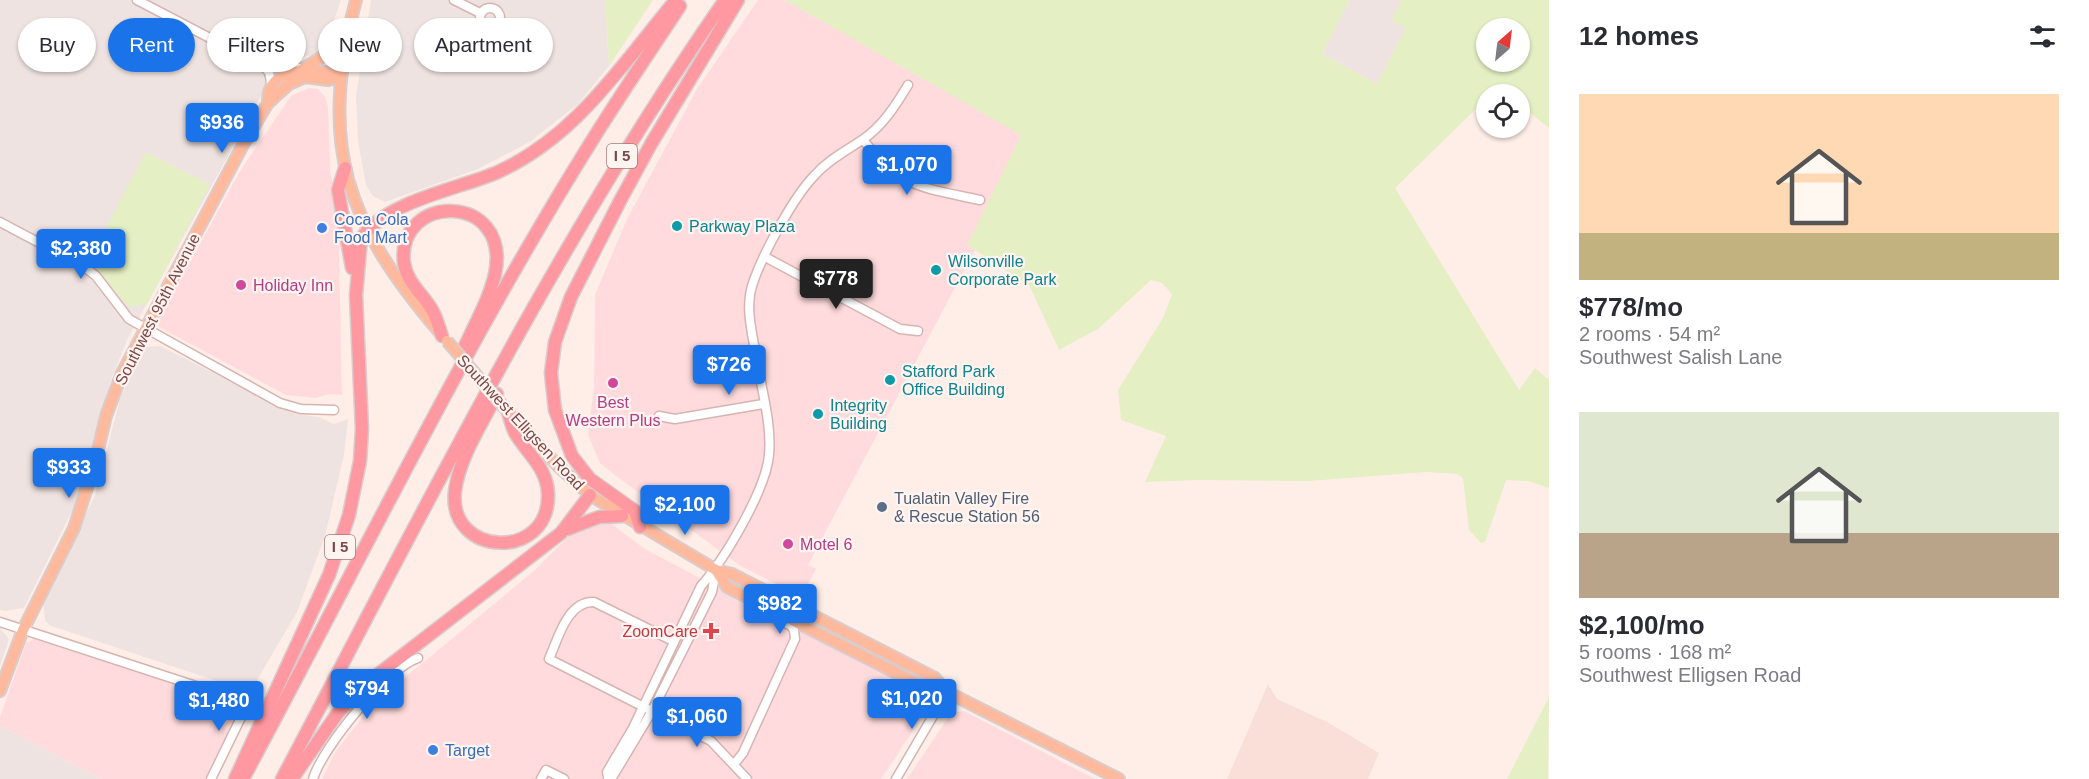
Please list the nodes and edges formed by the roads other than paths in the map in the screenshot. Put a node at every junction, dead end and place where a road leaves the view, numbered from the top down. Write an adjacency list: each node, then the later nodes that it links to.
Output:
1 (137, 0): 10 (street)
2 (356, 0): 9 (main road, Southwest Elligsen Road)
3 (454, 0): 8 (street)
4 (676, 0): 24 (highway)
5 (684, 0): 32 (highway, I 5)
6 (725, 0): 27 (highway, I 5)
7 (738, 0): 38 (highway, I 5)
8 (480, 13)
9 (352, 18)
10 (207, 37)
11 (318, 60): 15 (main road)
12 (269, 72): 18 (street)
13 (292, 72): 15 (street)
14 (341, 72): 16 (main road, Southwest Elligsen Road)
15 (297, 74): 16 (main road); 18 (main road); 19 (main road, Southwest 95th Avenue)
16 (340, 76): 21 (main road, Southwest Elligsen Road)
17 (908, 85): 20 (street)
18 (272, 88): 19 (main road, Southwest 95th Avenue)
19 (268, 103): 28 (main road, Southwest 95th Avenue)
20 (862, 140): 22 (street); 25 (street)
21 (345, 168): 24 (main road, Southwest Elligsen Road); 26 (highway, I 5)
22 (980, 200)
23 (0, 222): 28 (street)
24 (366, 231): 26 (highway, I 5); 30 (main road, Southwest Elligsen Road)
25 (765, 257): 29 (street); 31 (street)
26 (356, 296): 53 (highway, I 5)
27 (529, 319): 34 (highway, I 5); 55 (highway, I 5)
28 (144, 329): 33 (street); 43 (main road, Southwest 95th Avenue)
29 (918, 331)
30 (444, 338): 32 (highway, I 5); 34 (main road, Southwest Elligsen Road, bridge)
31 (763, 404): 35 (street); 40 (street)
32 (440, 407): 54 (highway, I 5)
33 (334, 410)
34 (508, 412): 36 (main road, Southwest Elligsen Road)
35 (659, 416)
36 (590, 495): 37 (main road, Southwest Elligsen Road); 39 (highway)
37 (622, 516): 38 (main road, Southwest Elligsen Road); 39 (highway)
38 (640, 527): 40 (main road, Southwest Elligsen Road)
39 (561, 532): 56 (highway)
40 (716, 570): 41 (main road, Southwest Elligsen Road); 44 (street); 47 (main road, Southwest Elligsen Road); 49 (street)
41 (753, 600): 47 (main road, Southwest Elligsen Road); 50 (street)
42 (0, 622): 43 (street)
43 (23, 630): 46 (main road, Southwest 95th Avenue); 52 (street)
44 (673, 641): 48 (street); 48 (street)
45 (418, 658): 57 (street)
46 (0, 691)
47 (947, 692): 61 (street); 62 (main road, Southwest Elligsen Road)
48 (644, 706): 49 (street); 51 (street)
49 (652, 711): 50 (street); 51 (street)
50 (735, 764): 60 (street)
51 (608, 778)
52 (211, 779)
53 (235, 779)
54 (243, 779)
55 (282, 779)
56 (292, 779)
57 (314, 779)
58 (541, 779): 59 (street)
59 (564, 779)
60 (747, 779)
61 (896, 779)
62 (1119, 779)

